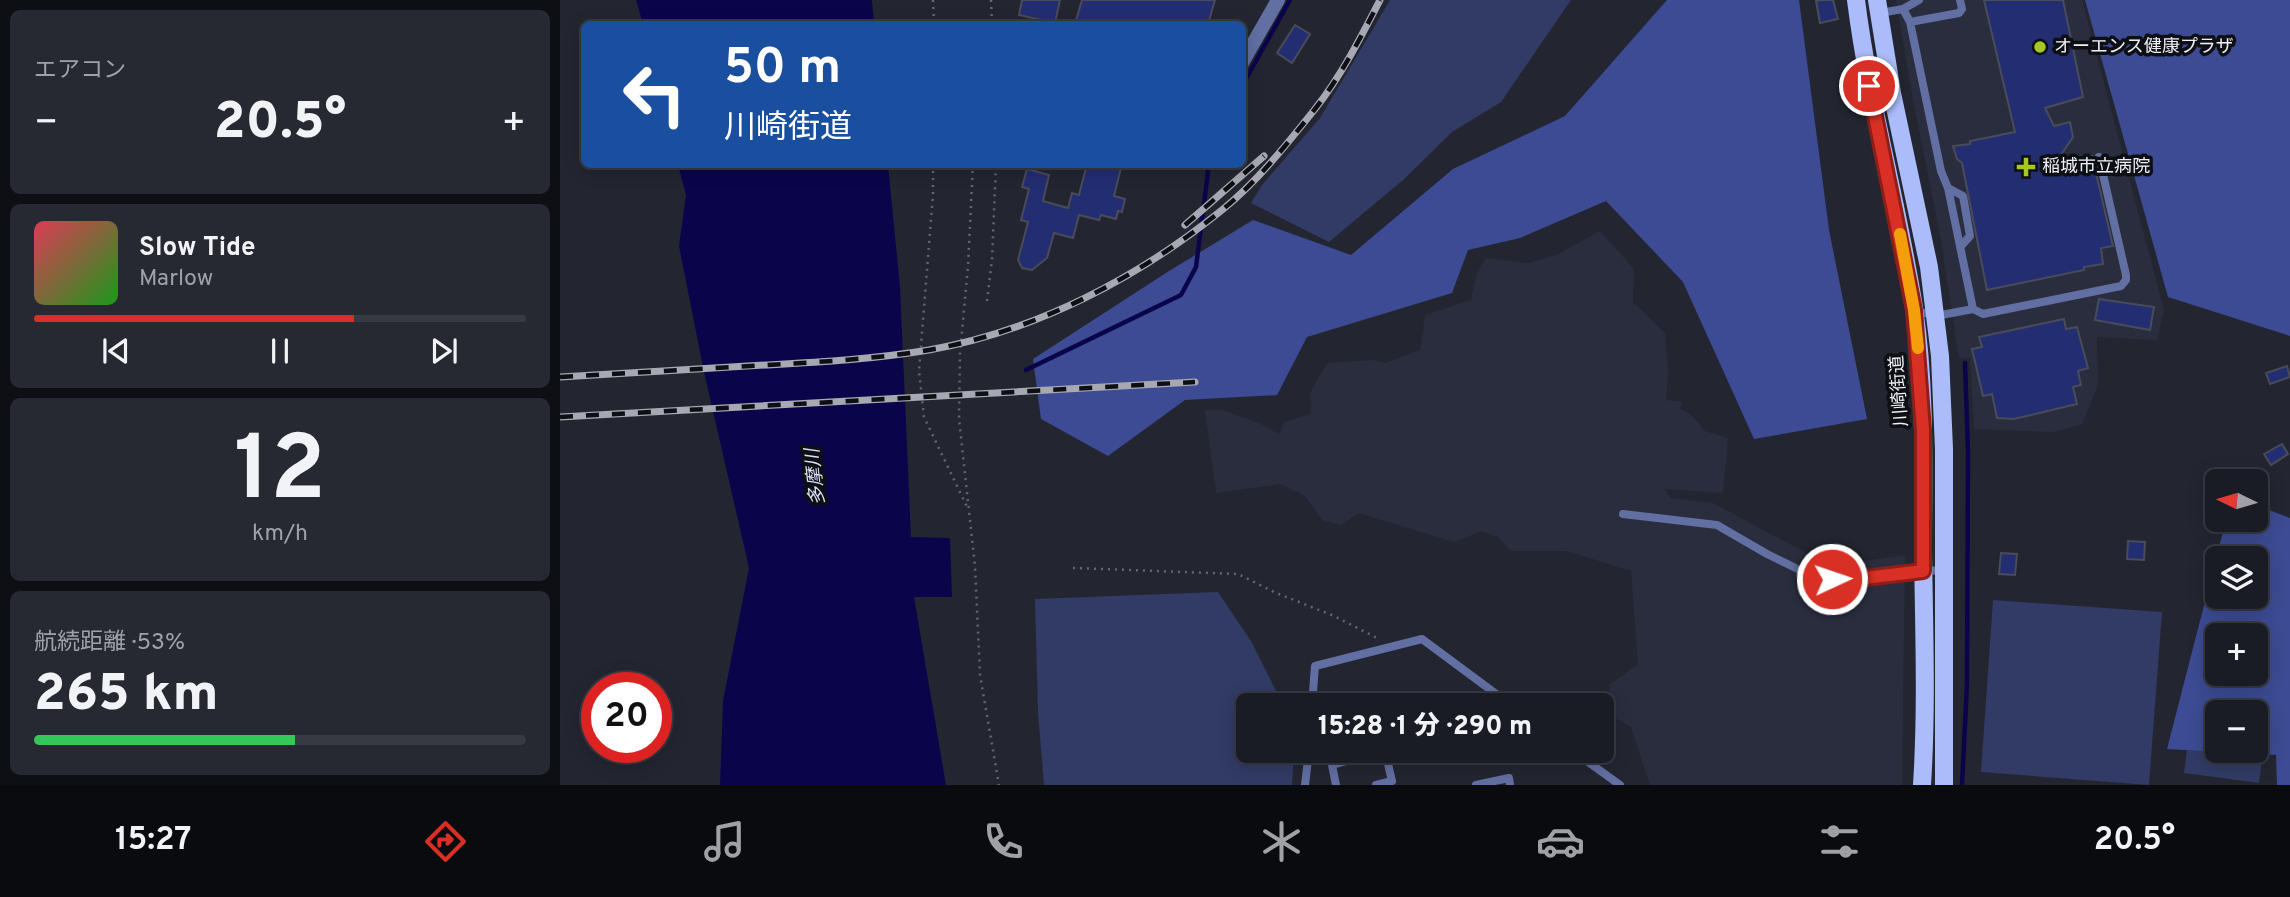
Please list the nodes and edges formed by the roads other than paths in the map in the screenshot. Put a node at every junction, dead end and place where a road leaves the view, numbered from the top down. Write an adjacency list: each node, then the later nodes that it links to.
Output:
1 (1278, 0): 8 (street)
2 (1919, 0): 6 (lane)
3 (1959, 0): 7 (lane)
4 (1878, 7): 5 (main road); 6 (lane); 12 (main road)
5 (1857, 8): 11 (main road, 川崎街道)
6 (1903, 9): 7 (lane)
7 (1910, 22): 10 (lane)
8 (1246, 56)
9 (2099, 157): 10 (lane)
10 (1973, 309): 12 (lane)
11 (1914, 310): 12 (lane); 15 (main road, 川崎街道)
12 (1936, 316): 14 (main road)
13 (1623, 514): 15 (lane)
14 (1944, 570): 15 (lane); 29 (main road)
15 (1923, 571): 28 (main road, 川崎街道)
16 (1313, 693): 17 (lane)
17 (1495, 693)
18 (1308, 763): 22 (lane)
19 (1339, 763): 23 (lane)
20 (1387, 763): 24 (lane)
21 (1590, 763): 27 (lane)
22 (1306, 784)
23 (1336, 785)
24 (1376, 785)
25 (1476, 785): 26 (lane)
26 (1510, 785)
27 (1620, 785)
28 (1922, 785)
29 (1944, 785)

